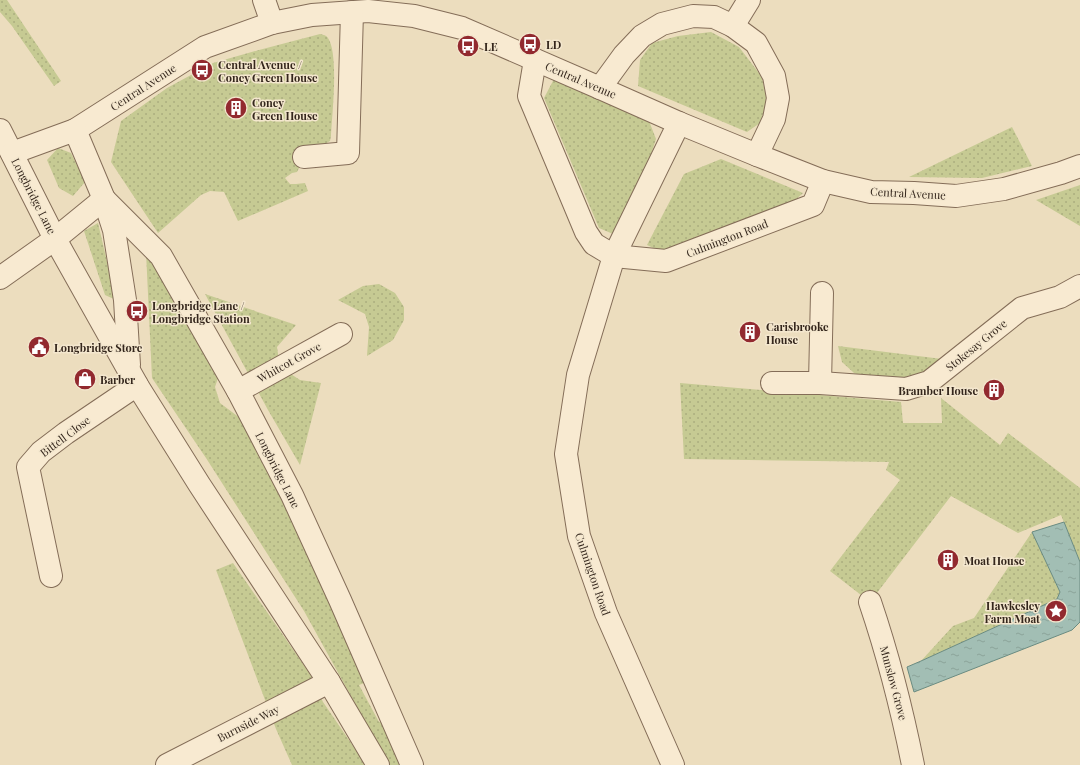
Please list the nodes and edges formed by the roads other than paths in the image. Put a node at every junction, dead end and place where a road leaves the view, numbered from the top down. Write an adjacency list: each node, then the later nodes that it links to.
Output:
1 (264, 0): 5 (street)
2 (749, 0): 6 (street)
3 (415, 8): 4 (street, Central Avenue); 7 (street, Central Avenue)
4 (352, 12): 5 (street, Central Avenue); 14 (street)
5 (272, 23): 11 (street, Central Avenue)
6 (733, 26): 8 (street); 13 (street)
7 (536, 60): 8 (street, Central Avenue); 19 (street, Culmington Road)
8 (600, 88): 9 (street, Central Avenue)
9 (679, 123): 13 (street, Central Avenue); 19 (street, Culmington Road)
10 (0, 130): 12 (street, Longbridge Lane)
11 (75, 130): 12 (street, Longbridge Lane); 17 (street, Longbridge Lane)
12 (12, 153): 18 (street, Longbridge Lane)
13 (757, 155): 16 (street, Central Avenue)
14 (304, 157)
15 (1080, 166): 16 (street, Central Avenue)
16 (823, 181): 19 (street, Culmington Road)
17 (104, 199): 18 (street, Longbridge Lane); 24 (street, Longbridge Lane); 27 (street, Longbridge Lane)
18 (55, 239): 20 (street); 24 (street, Longbridge Lane)
19 (614, 256): 34 (street, Culmington Road)
20 (0, 278)
21 (1080, 286): 26 (street, Stokesay Grove)
22 (822, 293): 26 (street)
23 (341, 334): 27 (street, Whitcot Grove)
24 (133, 378): 28 (street, Bittell Close); 30 (street, Longbridge Lane)
25 (772, 383): 26 (street, Stokesay Grove)
26 (820, 383)
27 (238, 391): 33 (street, Longbridge Lane)
28 (51, 576)
29 (870, 602): 35 (street, Munslow Grove)
30 (329, 682): 31 (street, Burnside Way); 32 (street, Longbridge Lane)
31 (167, 765)
32 (378, 765)
33 (412, 765)
34 (673, 765)
35 (913, 765)

